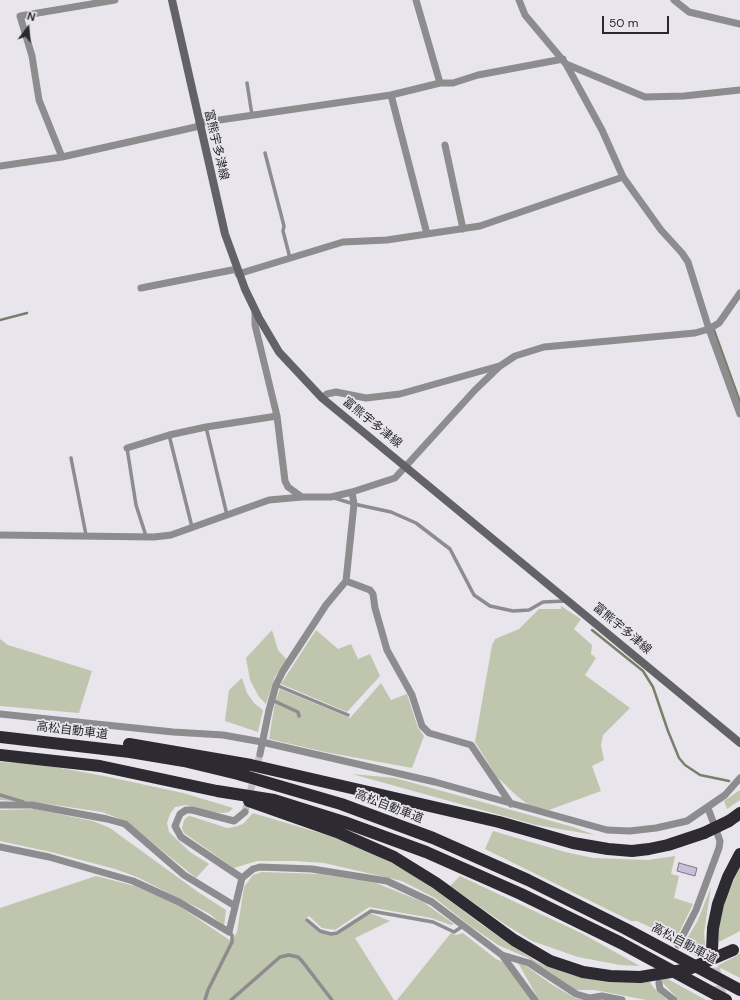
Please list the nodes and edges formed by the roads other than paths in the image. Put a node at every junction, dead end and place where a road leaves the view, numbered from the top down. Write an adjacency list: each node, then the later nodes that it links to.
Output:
1 (115, 0): 16 (street)
2 (172, 0): 13 (main road, 富熊宇多津線)
3 (416, 0): 9 (street)
4 (519, 0): 7 (street)
5 (674, 0): 6 (street)
6 (740, 24)
7 (565, 61): 9 (street); 10 (street); 18 (street)
8 (247, 83): 12 (lane)
9 (440, 83): 11 (street)
10 (740, 90)
11 (391, 95): 12 (street); 20 (street)
12 (252, 115): 13 (street)
13 (199, 124): 16 (street); 22 (main road, 富熊宇多津線)
14 (445, 145): 19 (street)
15 (265, 153): 21 (lane)
16 (62, 157): 17 (street)
17 (0, 166)
18 (623, 177): 19 (street); 26 (street)
19 (463, 229): 20 (street)
20 (427, 234): 21 (street)
21 (290, 259): 22 (street)
22 (238, 271): 23 (street); 25 (main road, 富熊宇多津線)
23 (141, 288)
24 (740, 293): 26 (street)
25 (255, 311): 28 (main road, 富熊宇多津線); 30 (street)
26 (709, 330): 27 (street); 29 (street)
27 (500, 366): 28 (street); 35 (street)
28 (322, 398): 35 (main road, 富熊宇多津線)
29 (740, 414)
30 (277, 416): 31 (street); 37 (street)
31 (206, 428): 32 (street); 40 (lane)
32 (169, 435): 33 (street); 41 (lane)
33 (127, 448): 44 (lane)
34 (71, 458): 43 (lane)
35 (406, 466): 36 (street); 46 (main road, 富熊宇多津線)
36 (352, 492): 38 (street); 39 (street)
37 (302, 497): 38 (street); 40 (street)
38 (332, 497): 39 (lane)
39 (354, 504): 45 (street); 46 (lane)
40 (227, 516): 41 (street)
41 (193, 528): 44 (street)
42 (0, 535): 43 (street)
43 (86, 536): 44 (street)
44 (146, 537)
45 (346, 581): 47 (street); 60 (street)
46 (569, 601): 54 (main road, 富熊宇多津線)
47 (276, 684): 48 (street); 50 (lane)
48 (272, 700): 51 (lane); 53 (street)
49 (0, 714): 53 (street)
50 (348, 715)
51 (299, 716)
52 (0, 737): 65 (highway, bridge); 78 (highway, 高松自動車道)
53 (262, 742): 55 (street); 60 (street)
54 (740, 743)
55 (260, 754)
56 (0, 755): 58 (highway)
57 (740, 778): 63 (street)
58 (217, 790): 74 (highway, bridge); 85 (highway)
59 (0, 795): 62 (lane)
60 (511, 804): 63 (street)
61 (0, 805): 62 (street)
62 (32, 805): 69 (street)
63 (708, 808): 73 (street)
64 (245, 812): 68 (street)
65 (740, 813)
66 (0, 847): 72 (street)
67 (740, 854): 75 (highway)
68 (242, 878): 69 (street); 71 (street)
69 (235, 906): 72 (street)
70 (307, 920): 71 (lane)
71 (463, 926): 76 (street)
72 (229, 932): 79 (lane)
73 (678, 945)
74 (737, 948)
75 (712, 950)
76 (502, 955): 82 (street); 83 (street)
77 (659, 983): 84 (street)
78 (740, 990)
79 (205, 1000)
80 (231, 1000): 81 (lane)
81 (332, 1000)
82 (535, 1000)
83 (622, 1000)
84 (674, 1000)
85 (726, 1000)

